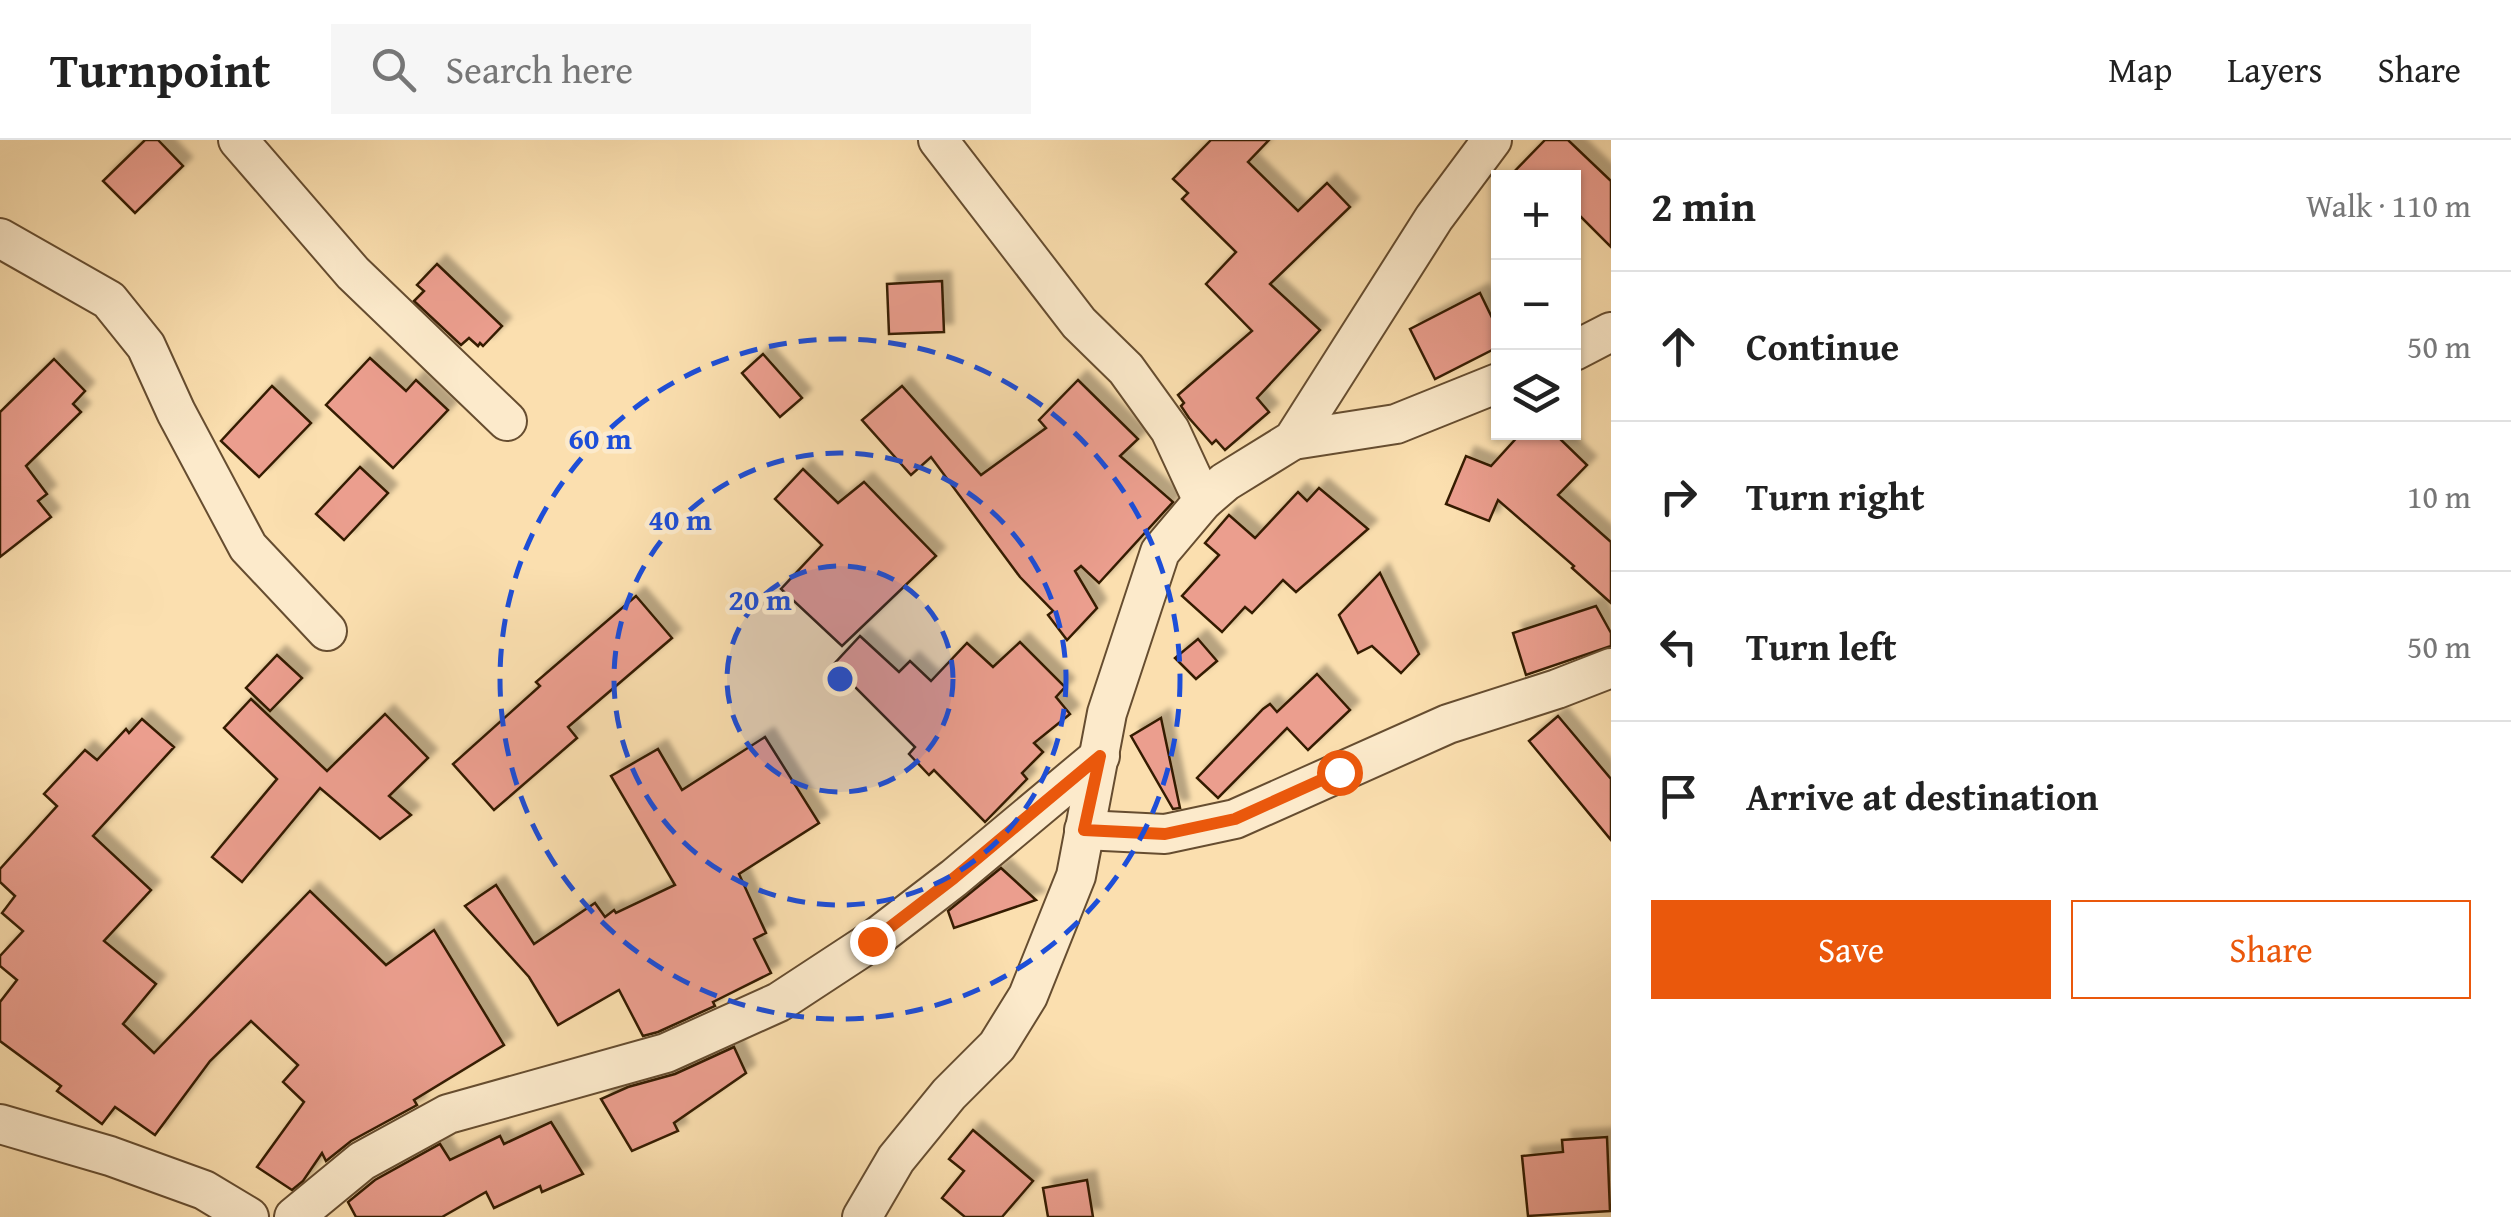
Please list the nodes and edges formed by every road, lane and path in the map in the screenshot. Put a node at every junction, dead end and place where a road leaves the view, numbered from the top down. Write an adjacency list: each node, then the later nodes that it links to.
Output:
1 (238, 140): 8 (street)
2 (938, 140): 10 (street)
3 (1492, 140): 9 (street)
4 (0, 238): 11 (street)
5 (1611, 332): 6 (street)
6 (1576, 350)
7 (1491, 387): 9 (street)
8 (507, 422)
9 (1293, 440): 10 (street)
10 (1203, 501): 13 (street)
11 (327, 631)
12 (1611, 668): 14 (street)
13 (1100, 756): 14 (street); 17 (street)
14 (1084, 830): 18 (street)
15 (0, 1124): 16 (street)
16 (250, 1217)
17 (294, 1217)
18 (862, 1217)

